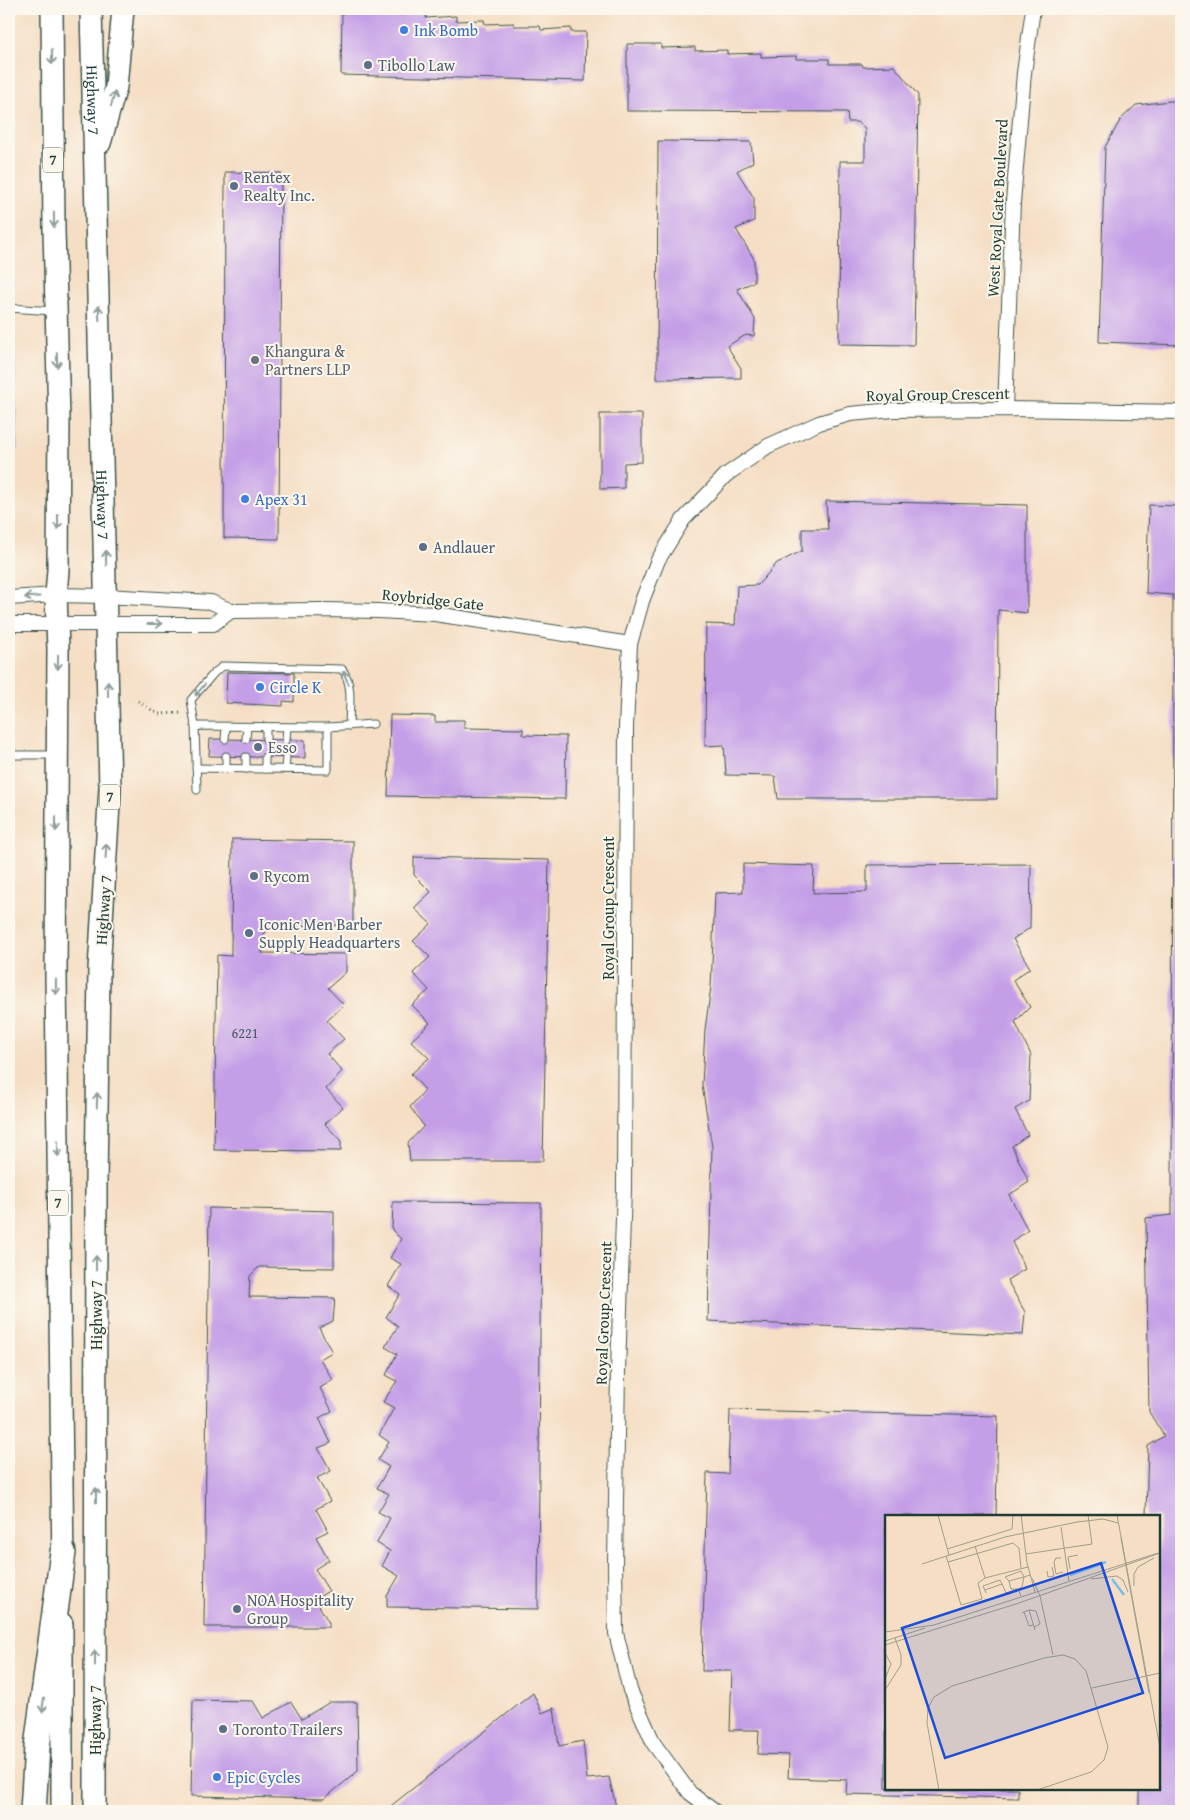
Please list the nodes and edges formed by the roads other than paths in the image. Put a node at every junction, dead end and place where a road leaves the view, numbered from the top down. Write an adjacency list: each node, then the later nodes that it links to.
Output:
1 (52, 9): 7 (main road, Highway 7 / 7, one-way to 7)
2 (91, 9): 5 (main road, Highway 7 / 7)
3 (122, 9): 5 (main road, one-way to 3)
4 (1033, 9): 8 (street, West Royal Gate Boulevard)
5 (94, 163): 11 (main road, Highway 7 / 7, one-way to 5)
6 (9, 308): 7 (lane)
7 (56, 311): 10 (main road, Highway 7 / 7, one-way to 10)
8 (1006, 409): 9 (street, Royal Group Crescent); 17 (street, Royal Group Crescent)
9 (1181, 412)
10 (56, 595): 11 (street, Roybridge Gate); 12 (street, Roybridge Gate, one-way to 12); 14 (main road, Highway 7 / 7)
11 (106, 596): 13 (street, Roybridge Gate); 16 (main road, Highway 7 / 7)
12 (9, 598)
13 (231, 611): 16 (street, one-way to 13); 17 (street, Roybridge Gate)
14 (57, 623): 15 (street); 16 (street); 31 (main road, Highway 7 / 7, one-way to 31)
15 (9, 624)
16 (107, 624): 45 (main road, Highway 7 / 7, one-way to 16)
17 (630, 644): 46 (street, Royal Group Crescent)
18 (373, 724): 20 (lane)
19 (195, 726): 20 (lane, one-way to 19); 21 (lane); 36 (lane)
20 (349, 726): 25 (lane)
21 (226, 727): 22 (lane); 26 (lane)
22 (247, 727): 23 (lane); 27 (lane)
23 (266, 727): 24 (lane); 28 (lane)
24 (287, 727): 25 (lane); 29 (lane)
25 (328, 728): 40 (lane)
26 (225, 739)
27 (246, 739)
28 (266, 739)
29 (286, 740)
30 (9, 755): 31 (lane)
31 (57, 755): 42 (main road, Highway 7 / 7, one-way to 42)
32 (226, 756): 37 (lane)
33 (246, 757): 38 (lane)
34 (265, 757): 39 (lane)
35 (286, 757): 40 (lane)
36 (196, 768): 37 (lane); 41 (lane)
37 (226, 768): 38 (lane)
38 (246, 768): 39 (lane)
39 (265, 769): 40 (lane)
40 (285, 769)
41 (197, 790)
42 (63, 1552): 43 (highway, one-way to 43); 44 (main road, Highway 7 / 7)
43 (33, 1811)
44 (62, 1811)
45 (95, 1811)
46 (714, 1811)

